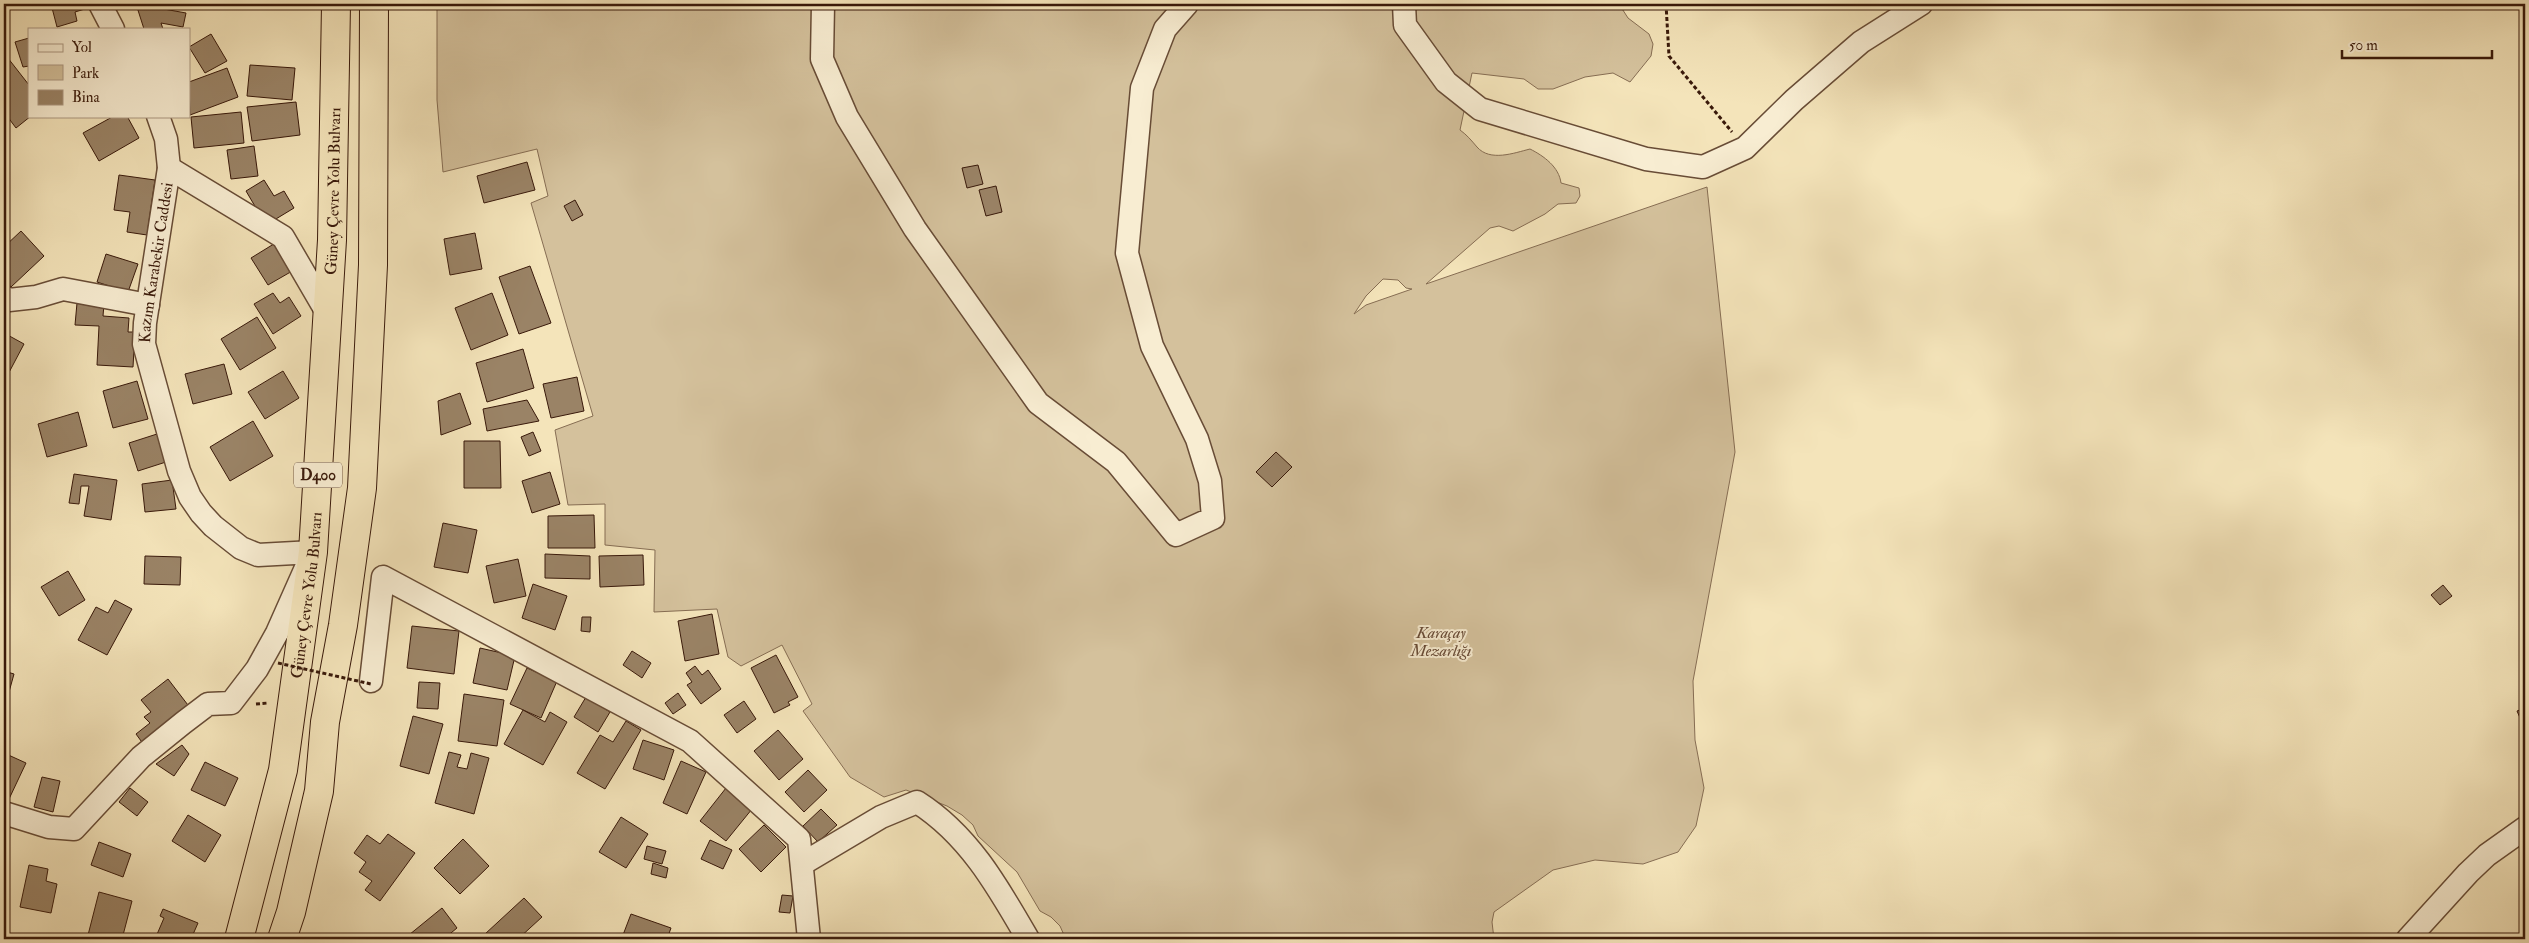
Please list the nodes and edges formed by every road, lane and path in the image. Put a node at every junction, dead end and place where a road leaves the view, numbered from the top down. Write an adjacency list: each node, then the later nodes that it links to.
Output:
1 (100, 4): 9 (street)
2 (336, 4): 15 (highway, Güney Çevre Yolu Bulvarı / D400)
3 (374, 4): 23 (highway, D400)
4 (823, 4): 5 (street)
5 (1187, 4)
6 (1404, 4): 11 (street)
7 (1666, 4): 11 (path)
8 (1921, 4): 11 (street)
9 (112, 28)
10 (159, 118): 12 (street, Kazım Karabekir Caddesi)
11 (1745, 148)
12 (169, 168): 14 (street, Kazım Karabekir Caddesi); 15 (street)
13 (4, 297): 14 (street)
14 (148, 305): 16 (street, Kazım Karabekir Caddesi)
15 (329, 316): 16 (highway, Güney Çevre Yolu Bulvarı / D400)
16 (312, 552): 19 (street); 22 (highway, Güney Çevre Yolu Bulvarı / D400)
17 (278, 663): 18 (path, bridge)
18 (371, 682): 21 (street)
19 (4, 813)
20 (2525, 828): 26 (street)
21 (802, 864): 24 (street); 25 (street)
22 (239, 939)
23 (282, 939)
24 (809, 939)
25 (1028, 939)
26 (2408, 939)

